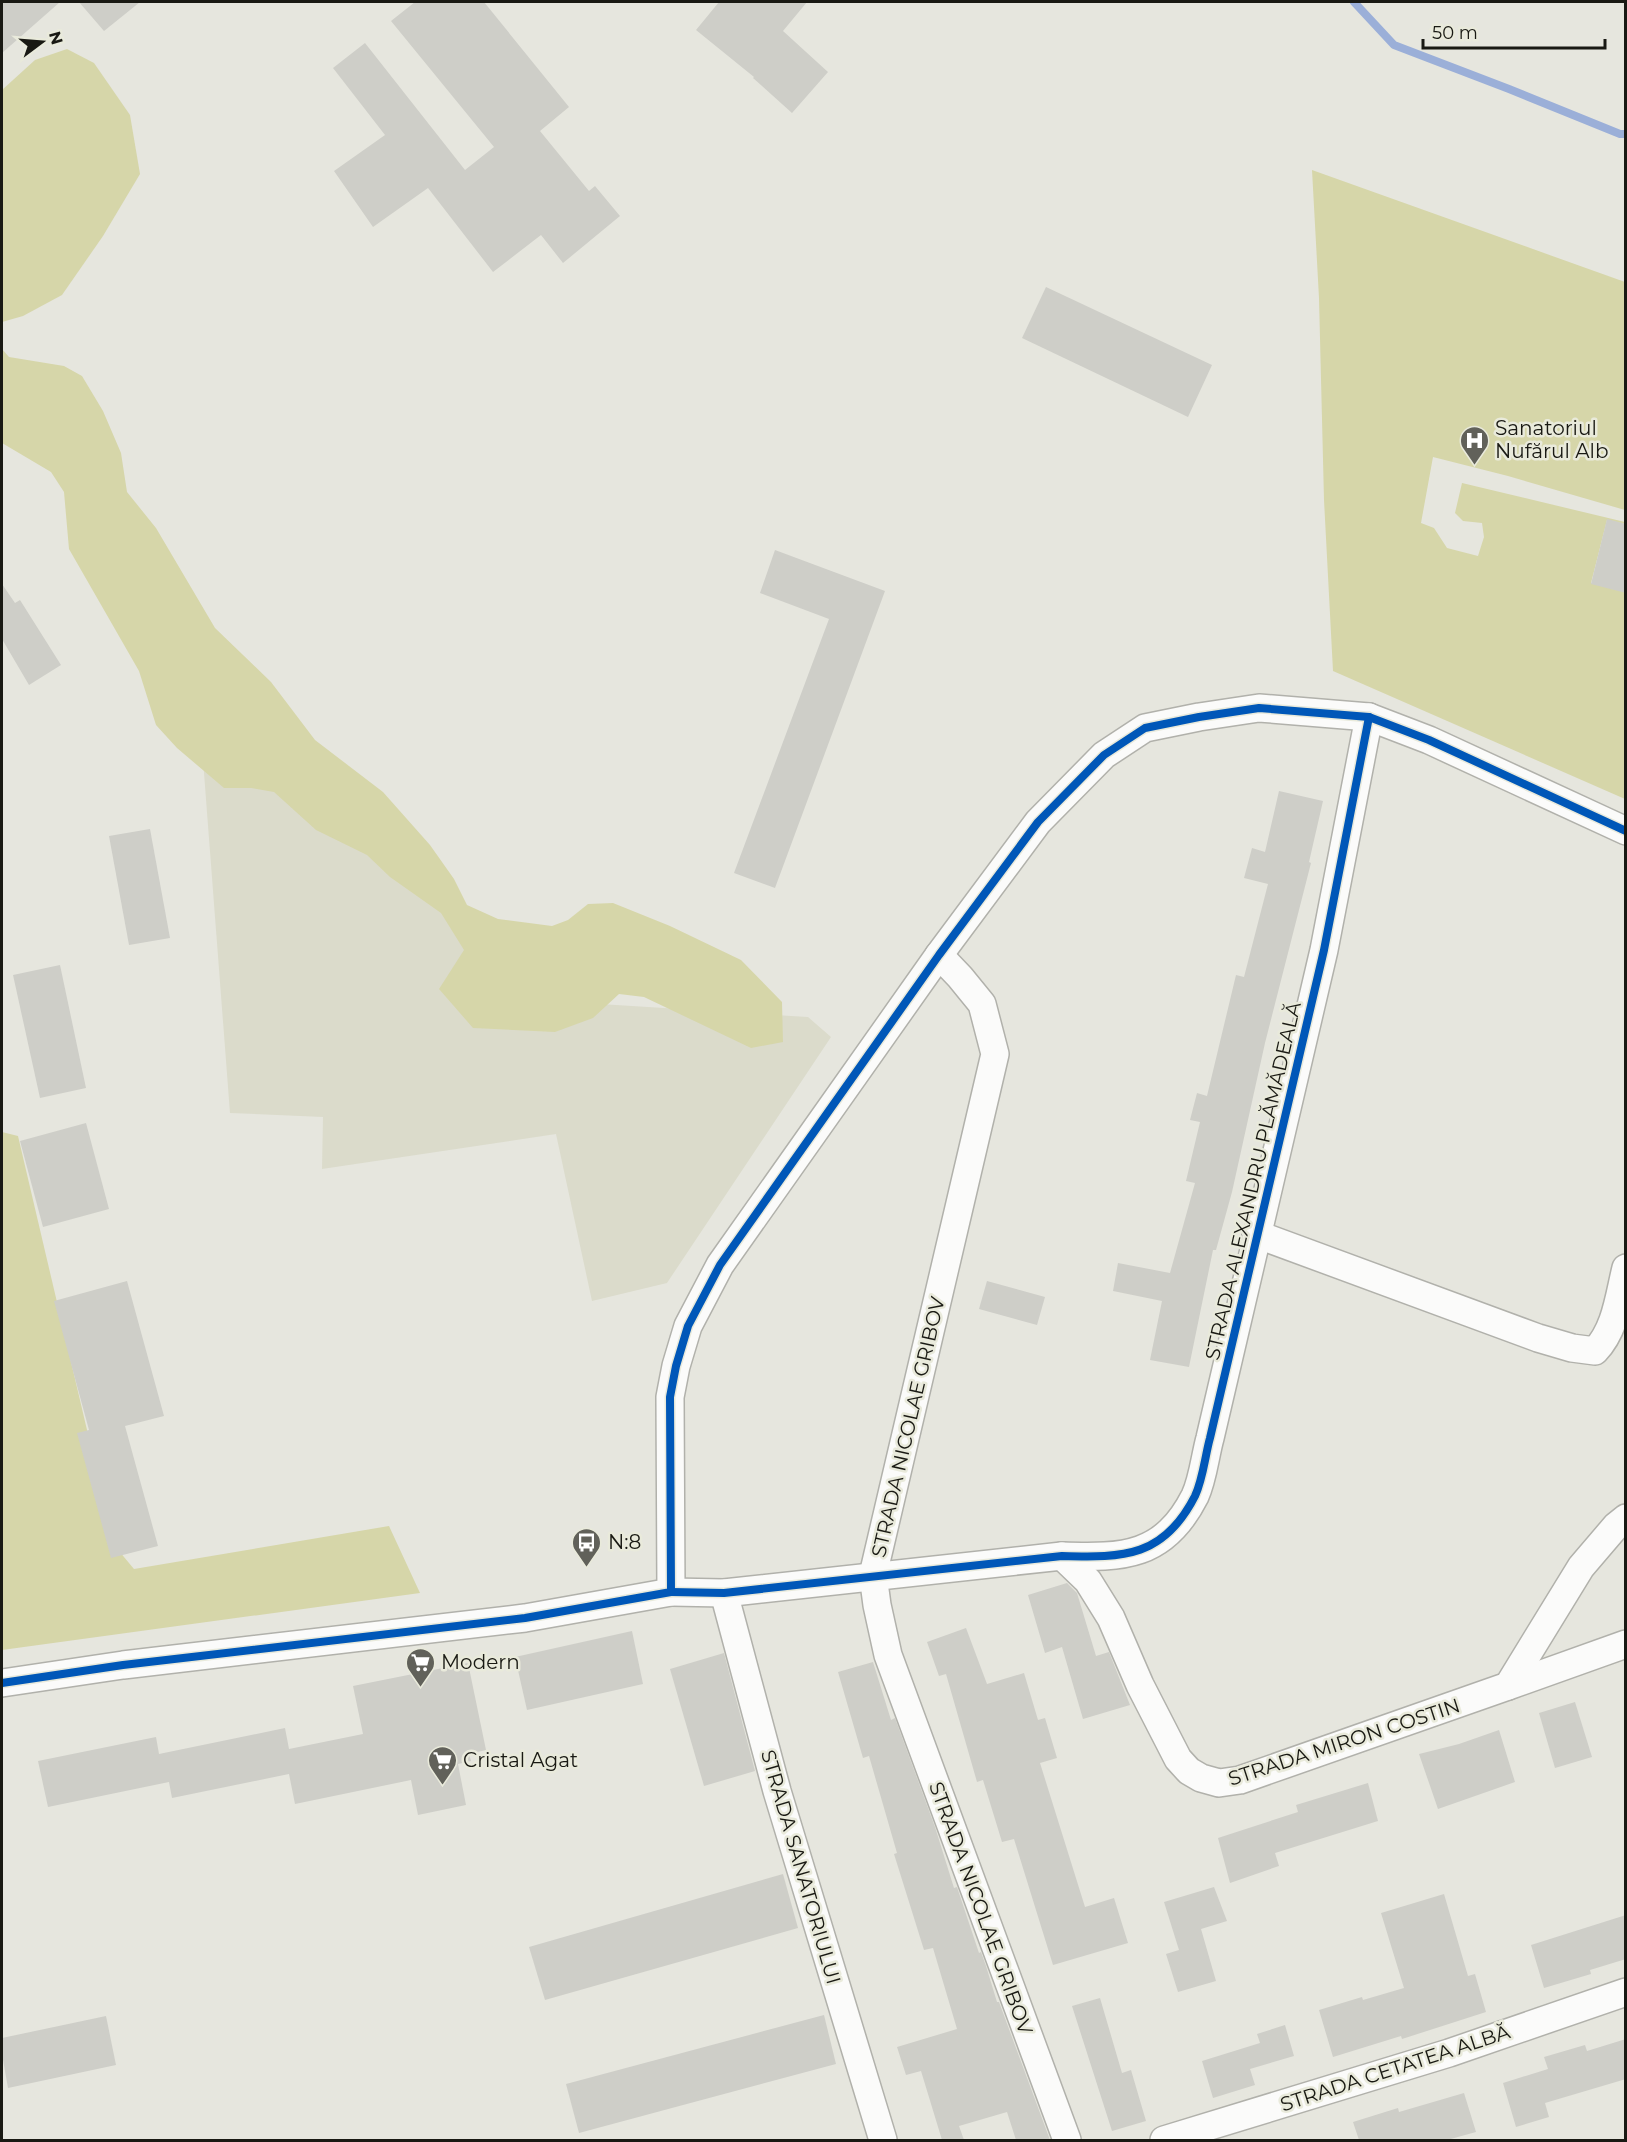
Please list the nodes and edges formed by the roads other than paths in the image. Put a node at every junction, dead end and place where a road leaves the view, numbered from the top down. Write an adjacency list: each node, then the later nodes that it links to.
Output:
1 (1369, 717): 2 (street); 3 (street); 4 (street, STRADA ALEXANDRU PLĂMĂDEALĂ)
2 (1626, 831)
3 (939, 955): 8 (street, STRADA NICOLAE GRIBOV); 9 (street)
4 (1256, 1234): 5 (street); 7 (street, STRADA ALEXANDRU PLĂMĂDEALĂ)
5 (1626, 1268)
6 (1626, 1518): 13 (street)
7 (1062, 1556): 8 (street, STRADA ALEXANDRU PLĂMĂDEALĂ); 13 (street, STRADA MIRON COSTIN)
8 (873, 1575): 10 (street, STRADA ALEXANDRU PLĂMĂDEALĂ); 16 (street, STRADA NICOLAE GRIBOV)
9 (671, 1592): 10 (street, STRADA ALEXANDRU PLĂMĂDEALĂ); 12 (street, STRADA ALEXANDRU PLĂMĂDEALĂ)
10 (724, 1593): 15 (street, STRADA SANATORIULUI)
11 (1626, 1644): 13 (street, STRADA MIRON COSTIN)
12 (2, 1683)
13 (1508, 1686)
14 (1626, 1992): 17 (street, STRADA CETATEA ALBĂ)
15 (883, 2140)
16 (1067, 2140)
17 (1164, 2140)

